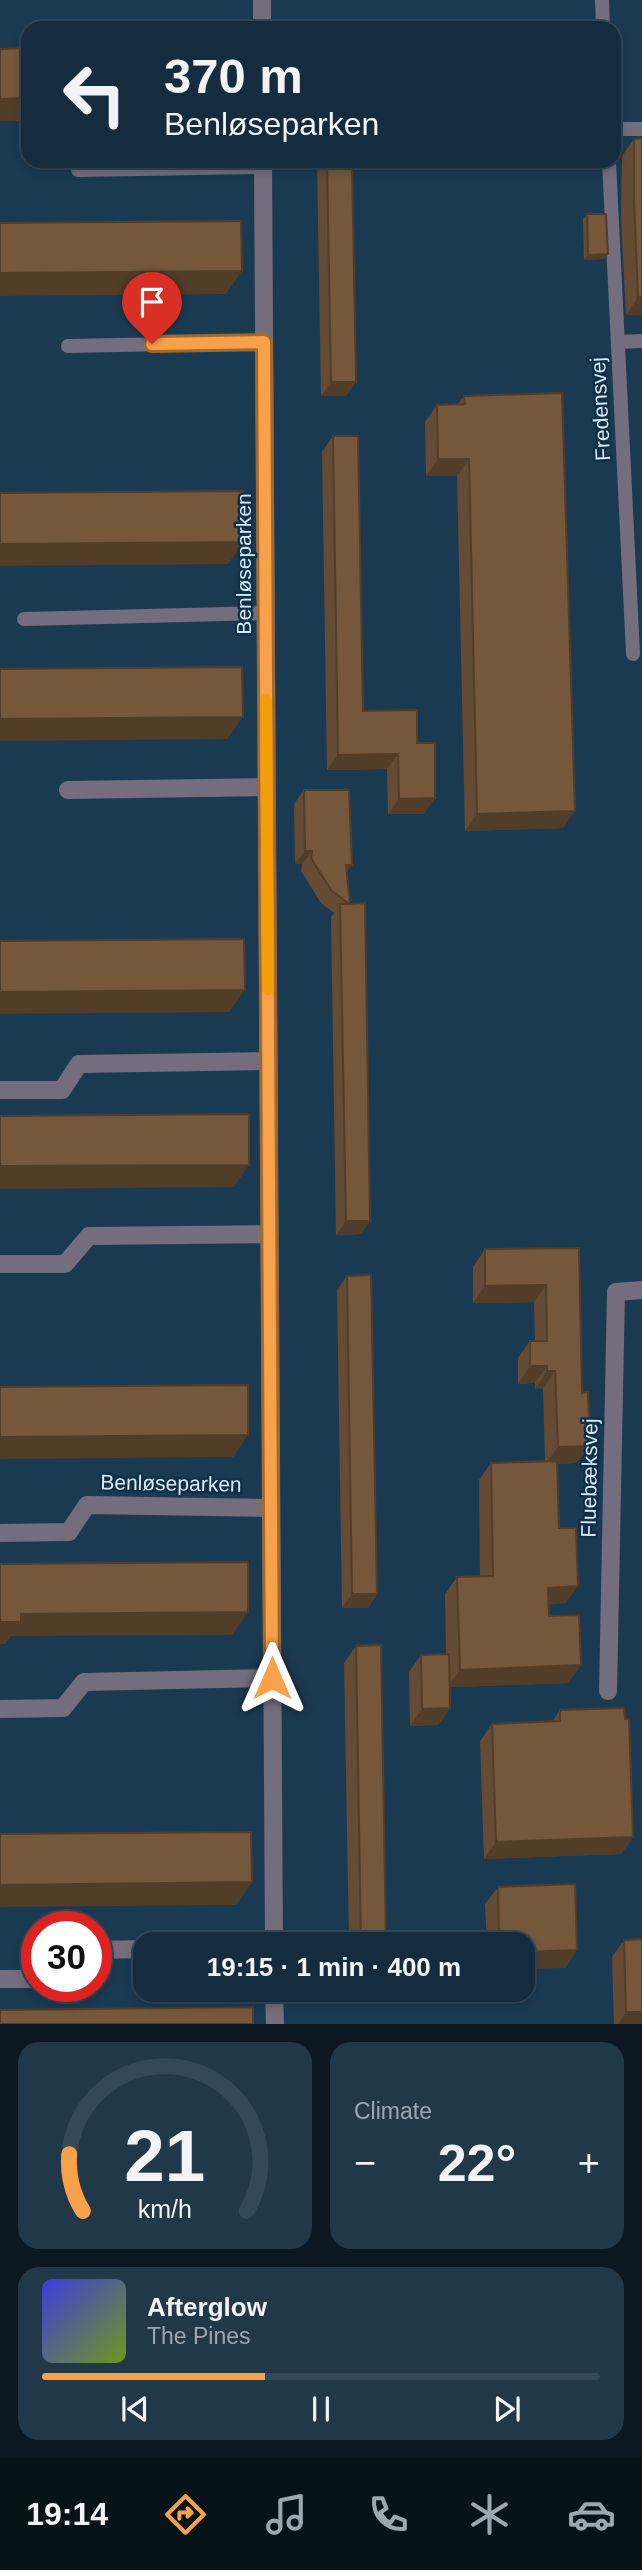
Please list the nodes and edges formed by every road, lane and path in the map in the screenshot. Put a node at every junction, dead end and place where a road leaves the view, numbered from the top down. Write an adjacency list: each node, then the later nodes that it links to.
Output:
1 (262, 0): 3 (street)
2 (602, 0): 4 (lane)
3 (262, 21)
4 (603, 21)
5 (621, 129): 6 (lane)
6 (642, 129)
7 (140, 168): 10 (lane, Benløseparken)
8 (263, 168): 12 (street, Benløseparken)
9 (609, 168): 13 (lane, Fredensvej)
10 (78, 170)
11 (642, 341): 13 (lane)
12 (264, 342): 14 (lane); 15 (street, Benløseparken)
13 (618, 342): 17 (lane, Fredensvej)
14 (68, 346)
15 (266, 613): 16 (lane); 18 (street, Benløseparken)
16 (24, 619)
17 (635, 645)
18 (267, 787): 19 (street); 20 (street, Benløseparken)
19 (68, 790)
20 (268, 1061): 21 (street); 22 (street, Benløseparken)
21 (0, 1090)
22 (270, 1234): 23 (street); 25 (street, Benløseparken)
23 (0, 1264)
24 (642, 1290): 28 (street, Fluebæksvej)
25 (271, 1508): 26 (street, Benløseparken); 27 (street, Benløseparken)
26 (0, 1533)
27 (272, 1678): 29 (street); 30 (street, Benløseparken)
28 (608, 1691)
29 (0, 1709)
30 (274, 1932)
31 (133, 1949): 32 (street)
32 (112, 1950)
33 (0, 1979): 34 (street)
34 (21, 1979)
35 (274, 2002): 36 (street)
36 (275, 2024)

